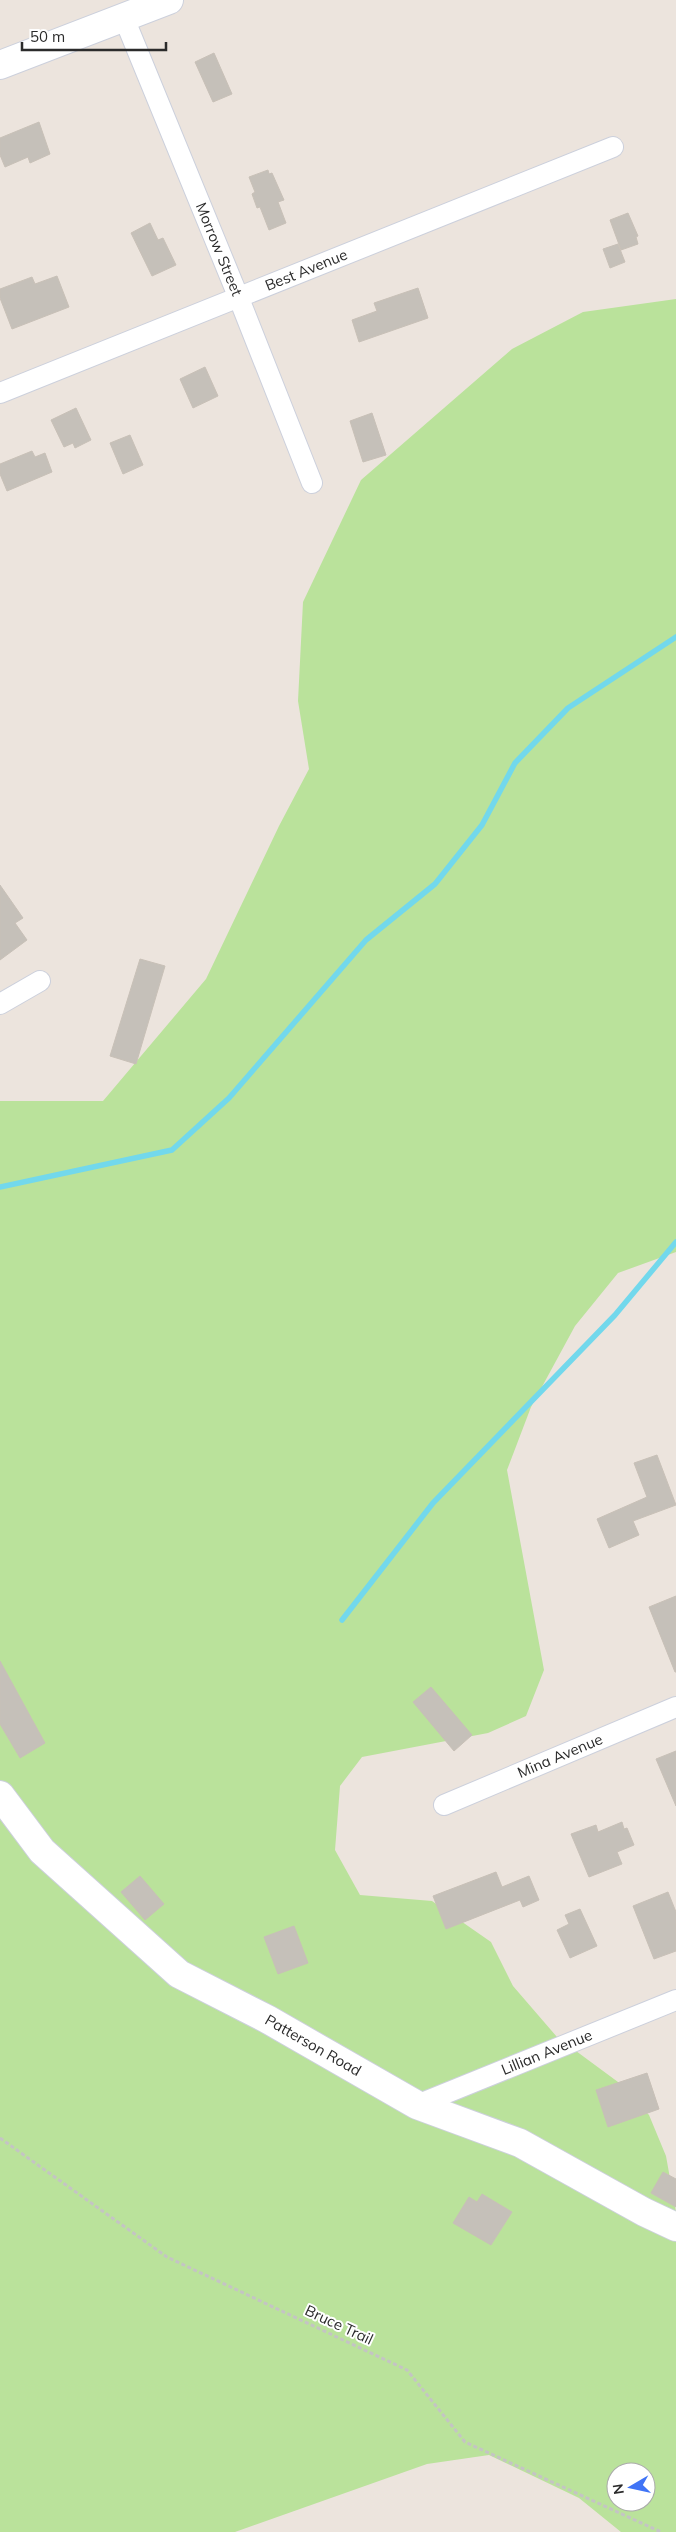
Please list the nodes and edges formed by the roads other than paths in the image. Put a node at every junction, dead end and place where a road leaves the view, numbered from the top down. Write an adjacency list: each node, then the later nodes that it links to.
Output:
1 (169, 0): 2 (street)
2 (124, 18): 3 (street); 5 (street, Morrow Street)
3 (0, 65)
4 (614, 147): 5 (street, Best Avenue)
5 (238, 296): 6 (street, Best Avenue); 7 (street, Morrow Street)
6 (0, 393)
7 (312, 483)
8 (40, 981): 9 (street)
9 (0, 1004)
10 (676, 1706): 12 (street, Mina Avenue)
11 (0, 1795): 14 (street, Patterson Road)
12 (444, 1805)
13 (676, 2000): 14 (street, Lillian Avenue)
14 (417, 2105): 15 (street, Patterson Road)
15 (676, 2227)

